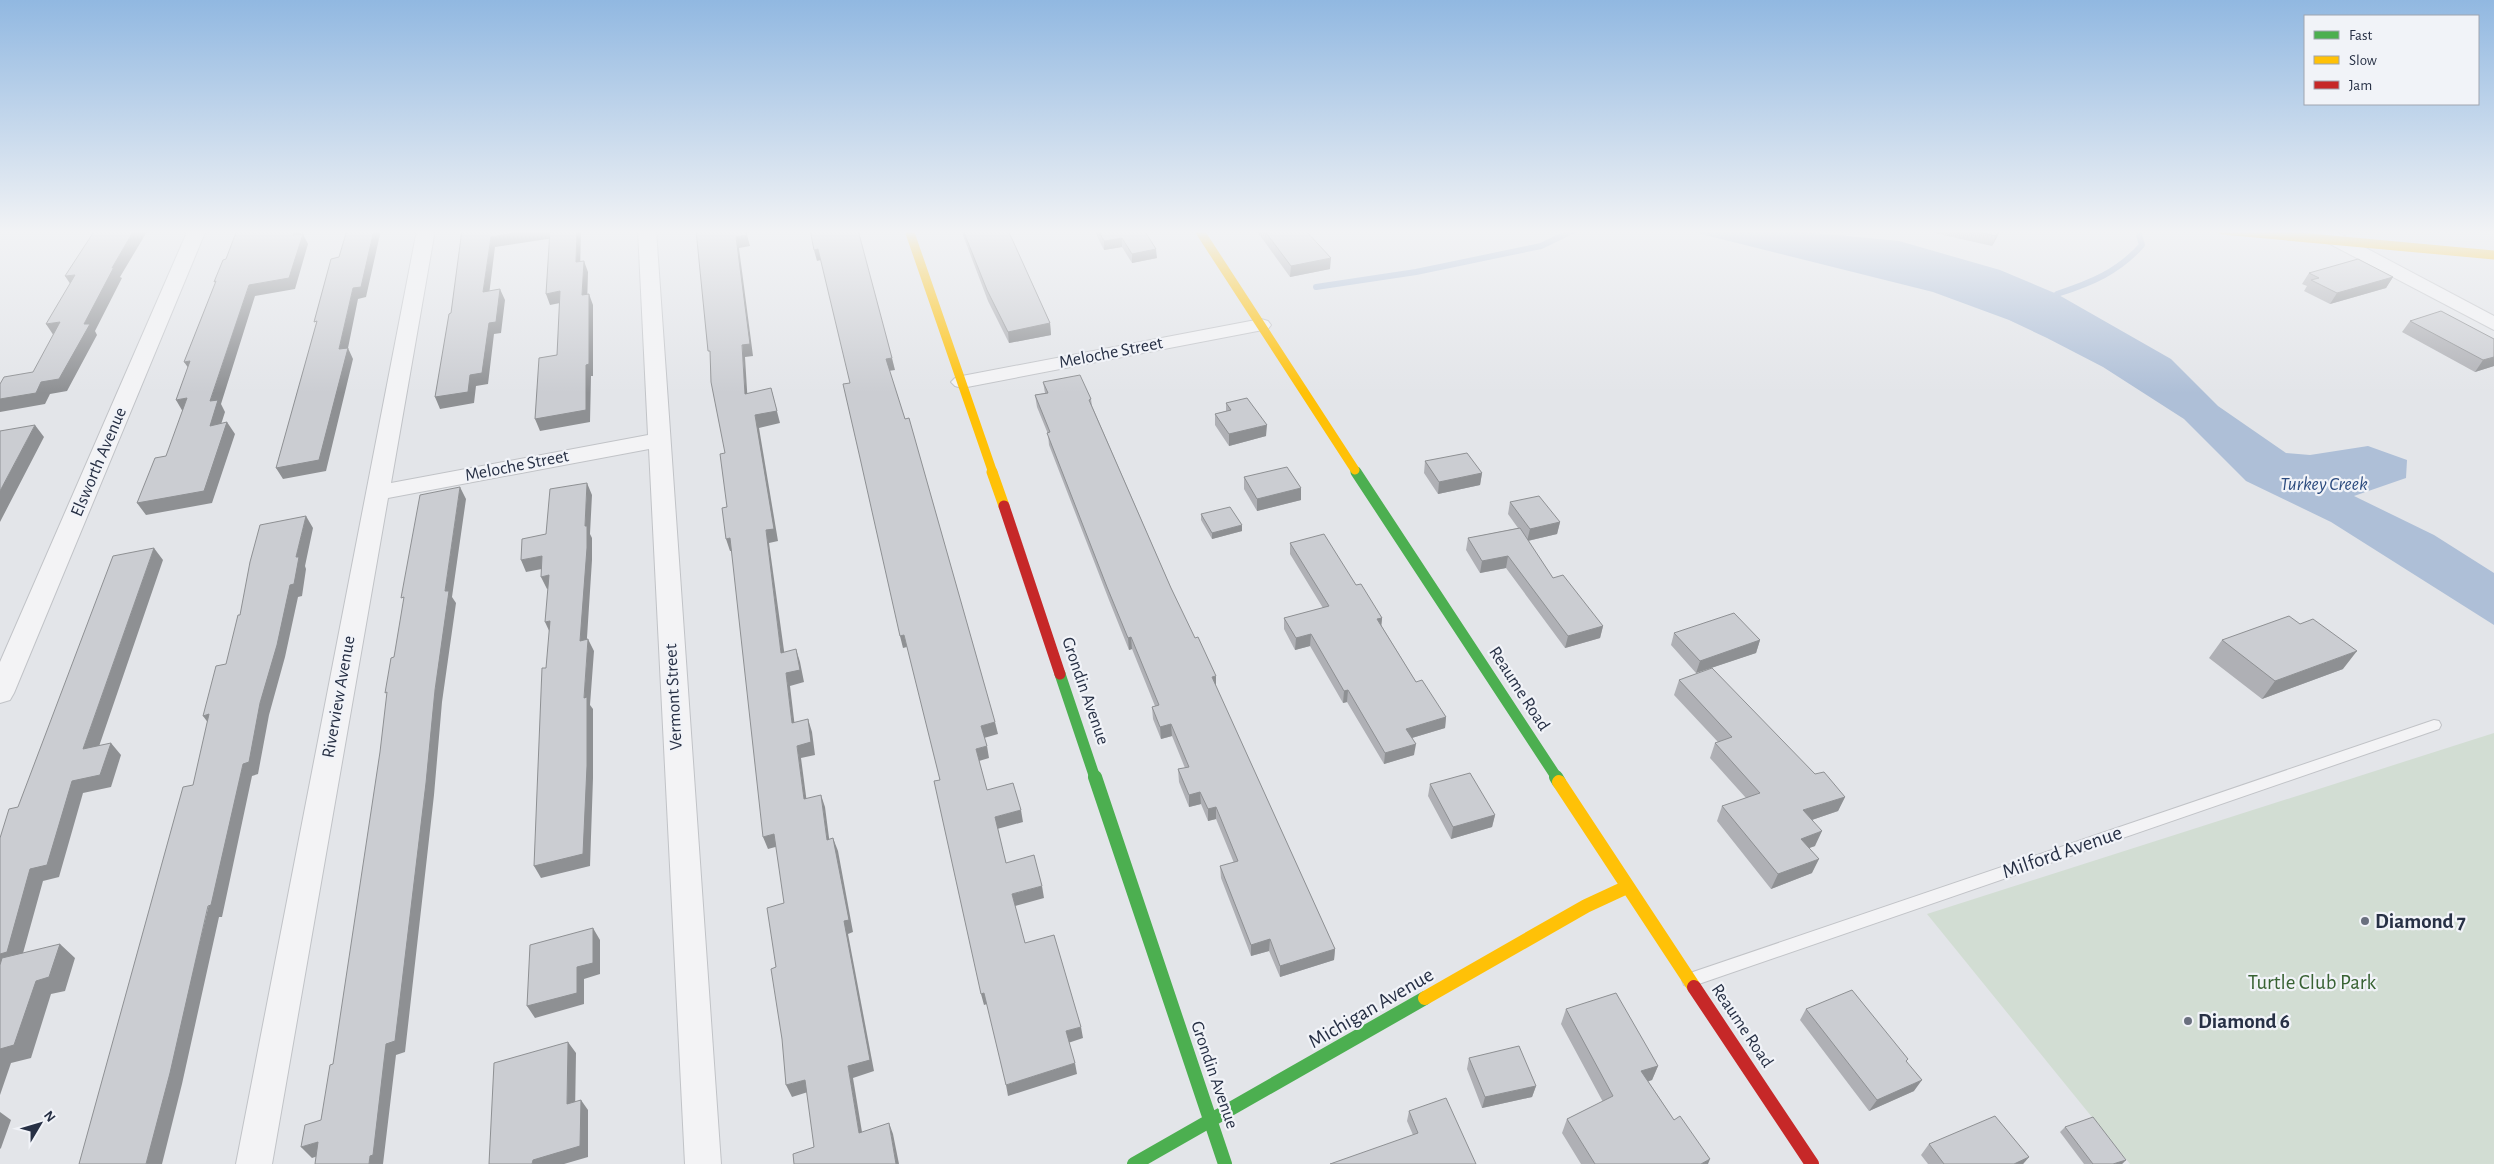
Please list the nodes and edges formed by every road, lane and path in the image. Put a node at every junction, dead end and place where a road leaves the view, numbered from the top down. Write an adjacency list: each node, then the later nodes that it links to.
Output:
1 (175, 284): 12 (street, Elsworth Avenue)
2 (416, 284): 11 (street, Riverview Avenue)
3 (650, 284): 10 (street, Vermont Street)
4 (928, 284): 9 (street, Grondin Avenue)
5 (1235, 284): 8 (street, Reaume Road)
6 (2419, 284): 7 (street)
7 (2494, 324)
8 (1261, 325): 9 (street, Meloche Street); 14 (street, Reaume Road)
9 (962, 382): 16 (street, Grondin Avenue)
10 (659, 440): 11 (street, Meloche Street); 18 (street, Vermont Street)
11 (376, 493): 17 (street, Riverview Avenue)
12 (0, 693)
13 (2434, 725): 15 (lane, Milford Avenue)
14 (1627, 887): 15 (street, Reaume Road); 16 (street, Michigan Avenue)
15 (1690, 980): 21 (street, Reaume Road)
16 (1211, 1121): 19 (street, Michigan Avenue); 20 (street, Grondin Avenue)
17 (254, 1164)
18 (703, 1164)
19 (1134, 1164)
20 (1226, 1164)
21 (1812, 1164)

